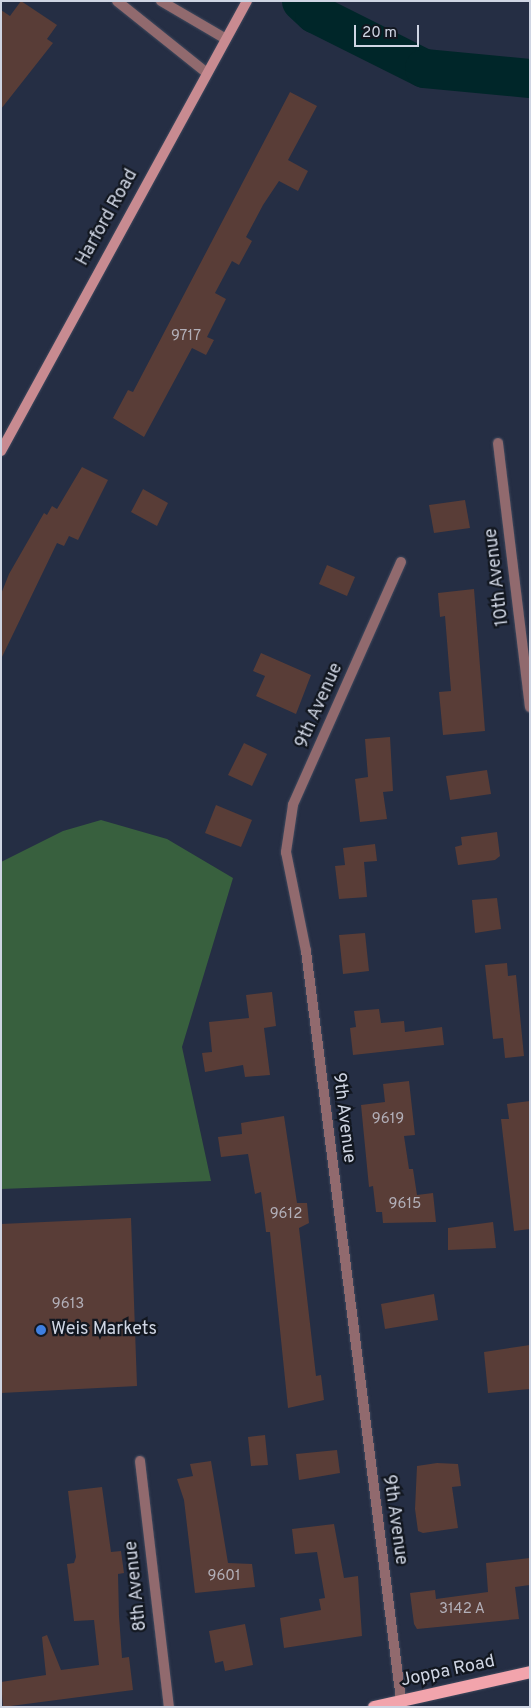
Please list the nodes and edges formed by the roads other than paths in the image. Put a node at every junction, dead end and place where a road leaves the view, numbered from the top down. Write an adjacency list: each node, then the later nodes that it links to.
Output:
1 (117, 1): 5 (street)
2 (161, 1): 4 (street)
3 (247, 1): 4 (main road, Harford Road)
4 (226, 40): 5 (main road, Harford Road)
5 (207, 73): 7 (main road, Harford Road)
6 (498, 443): 9 (street, 10th Avenue)
7 (1, 451)
8 (401, 562): 12 (street, 9th Avenue)
9 (530, 707)
10 (140, 1461): 13 (street, 8th Avenue)
11 (530, 1672): 12 (main road, Joppa Road)
12 (401, 1700): 14 (main road, Joppa Road)
13 (169, 1707)
14 (374, 1707)

